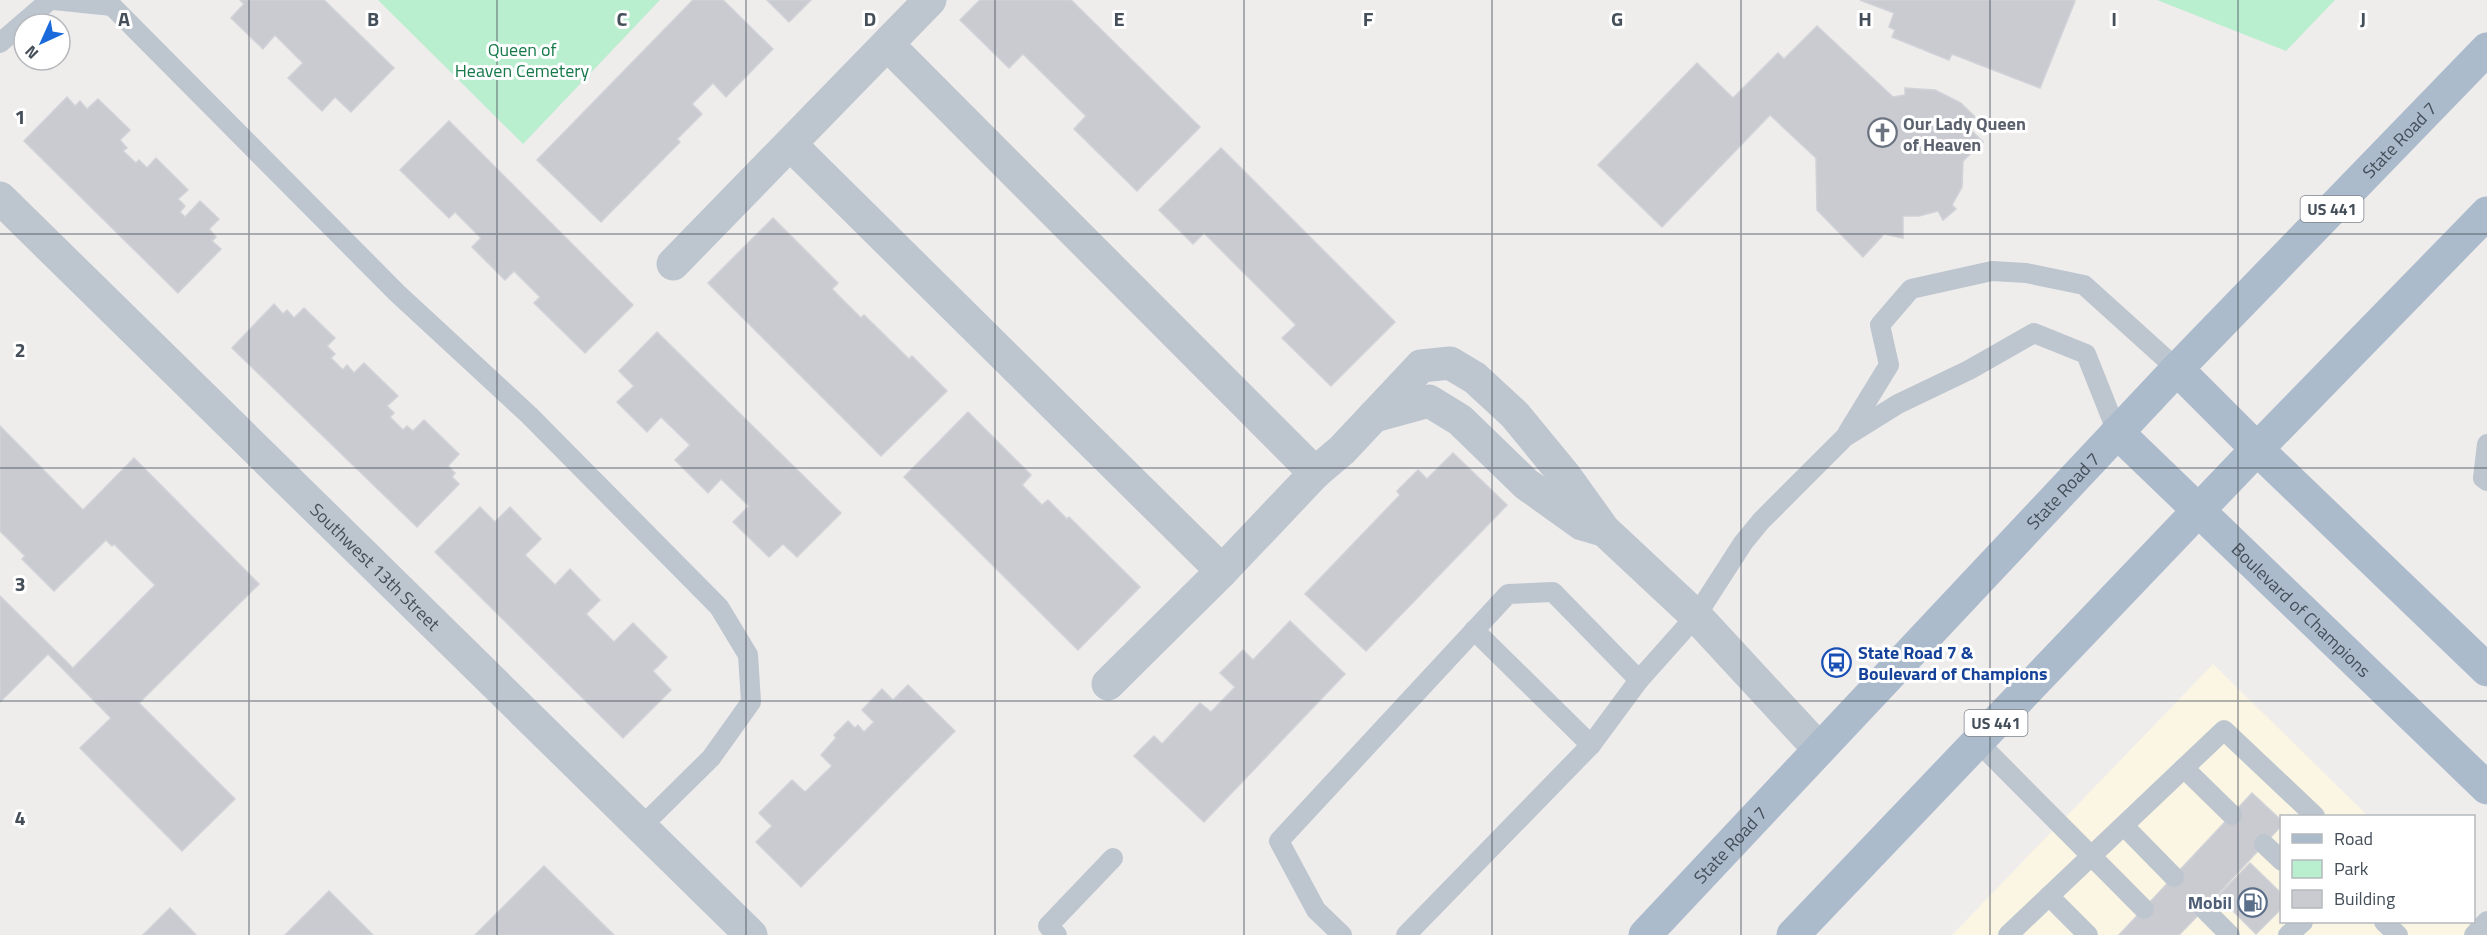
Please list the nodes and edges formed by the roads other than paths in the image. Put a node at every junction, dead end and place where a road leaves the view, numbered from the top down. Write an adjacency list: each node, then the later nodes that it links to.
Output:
1 (52, 0): 3 (lane); 34 (lane)
2 (930, 0): 4 (street)
3 (0, 43)
4 (888, 45): 6 (street); 16 (street)
5 (2487, 49): 10 (main road, State Road 7 / US 441)
6 (791, 146): 9 (street); 20 (street)
7 (0, 198): 34 (street, Southwest 13th Street)
8 (2487, 213): 15 (main road, US 441)
9 (673, 264)
10 (2177, 369): 12 (main road, State Road 7 / US 441); 13 (lane); 15 (main road)
11 (1374, 416): 16 (street); 19 (street); 19 (street)
12 (2117, 432): 13 (lane); 18 (main road, Boulevard of Champions); 28 (main road, State Road 7 / US 441)
13 (1845, 437): 21 (lane)
14 (2487, 444): 17 (lane)
15 (2257, 449): 18 (main road, US 441); 23 (main road)
16 (1315, 473): 20 (street)
17 (2487, 481)
18 (2199, 511): 26 (main road, US 441); 30 (main road, Boulevard of Champions)
19 (1604, 530): 21 (street)
20 (1222, 571): 25 (street)
21 (1696, 616): 24 (lane); 28 (street)
22 (1474, 630): 24 (lane); 27 (lane); 48 (lane)
23 (2487, 670)
24 (1639, 680): 27 (lane)
25 (1108, 684)
26 (1978, 742): 36 (lane); 51 (main road, US 441)
27 (1591, 745): 49 (lane)
28 (1819, 749): 50 (main road, State Road 7 / US 441)
29 (2184, 768): 31 (lane); 32 (lane); 33 (lane)
30 (2487, 788)
31 (2232, 814)
32 (2314, 815)
33 (2124, 826): 36 (lane); 39 (lane)
34 (640, 827): 46 (street, Southwest 13th Street)
35 (2264, 844): 38 (lane)
36 (2093, 855): 40 (lane); 41 (lane)
37 (1113, 858): 47 (lane)
38 (2280, 859)
39 (2174, 877)
40 (2049, 896): 52 (lane); 53 (lane)
41 (2144, 909)
42 (2204, 909): 54 (lane)
43 (2487, 921): 57 (lane)
44 (2301, 923): 55 (lane)
45 (2386, 923): 56 (lane)
46 (751, 935)
47 (1057, 935)
48 (1342, 935)
49 (1406, 935)
50 (1645, 935)
51 (1793, 935)
52 (2008, 935)
53 (2088, 935)
54 (2230, 935)
55 (2288, 935)
56 (2398, 935)
57 (2474, 935)

